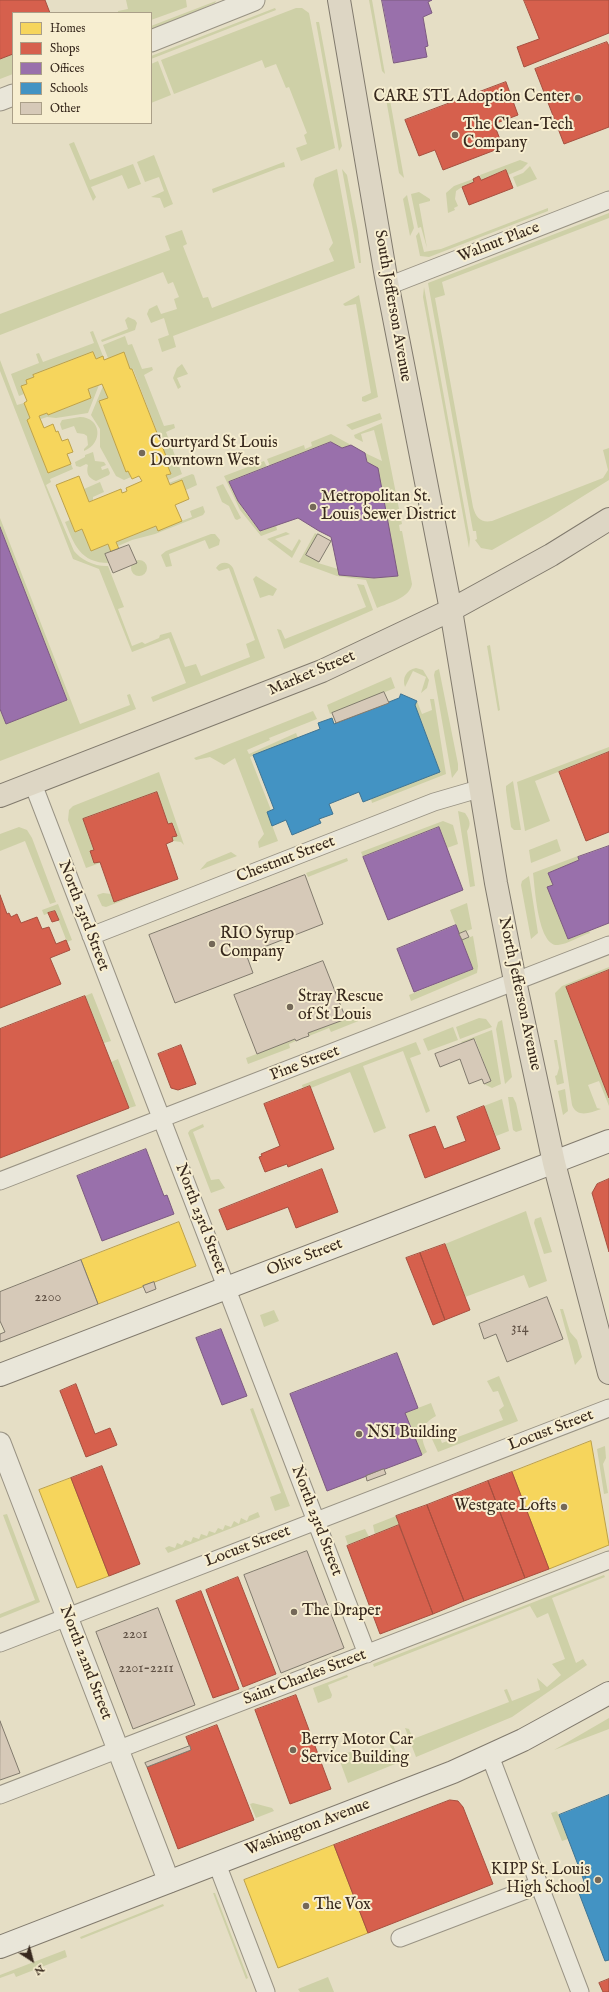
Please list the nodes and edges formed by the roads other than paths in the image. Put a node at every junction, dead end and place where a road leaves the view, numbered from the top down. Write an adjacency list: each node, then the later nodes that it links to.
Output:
1 (254, 0): 3 (street)
2 (339, 0): 7 (main road, South Jefferson Avenue)
3 (152, 41)
4 (12, 95): 5 (street)
5 (0, 100)
6 (609, 200): 7 (street, Walnut Place)
7 (388, 286): 9 (main road, South Jefferson Avenue)
8 (609, 519): 9 (main road, Market Street)
9 (451, 610): 10 (main road, Market Street); 11 (main road, North Jefferson Avenue)
10 (32, 784): 12 (main road, Market Street); 13 (street, North 23rd Street)
11 (482, 788): 13 (street, Chestnut Street); 15 (main road, North Jefferson Avenue)
12 (0, 796)
13 (91, 936): 16 (street, North 23rd Street)
14 (609, 945): 15 (street, Pine Street)
15 (515, 981): 16 (street, Pine Street); 18 (main road, North Jefferson Avenue)
16 (162, 1119): 19 (street, Pine Street); 20 (street, North 23rd Street)
17 (609, 1141): 18 (main road, Olive Street)
18 (554, 1163): 20 (main road, Olive Street); 21 (main road, North Jefferson Avenue)
19 (0, 1181)
20 (227, 1288): 22 (main road, Olive Street); 25 (street, North 23rd Street)
21 (609, 1372)
22 (0, 1376)
23 (609, 1408): 25 (street, Locust Street)
24 (0, 1443): 27 (street, North 22nd Street)
25 (316, 1521): 27 (street, Locust Street); 29 (street, North 23rd Street)
26 (609, 1560): 29 (street, Saint Charles Street)
27 (67, 1617): 28 (street, Locust Street); 31 (street, North 22nd Street)
28 (0, 1644)
29 (367, 1654): 31 (street, Saint Charles Street)
30 (609, 1693): 32 (main road, Washington Avenue)
31 (118, 1749): 33 (street, Saint Charles Street); 35 (street, North 22nd Street)
32 (490, 1756): 34 (main road, Washington Avenue); 36 (street)
33 (0, 1795)
34 (217, 1864): 35 (main road, Washington Avenue); 39 (street)
35 (169, 1882): 38 (main road, Washington Avenue)
36 (539, 1885): 37 (street); 40 (street)
37 (400, 1938)
38 (0, 1946)
39 (263, 1991)
40 (580, 1992)

